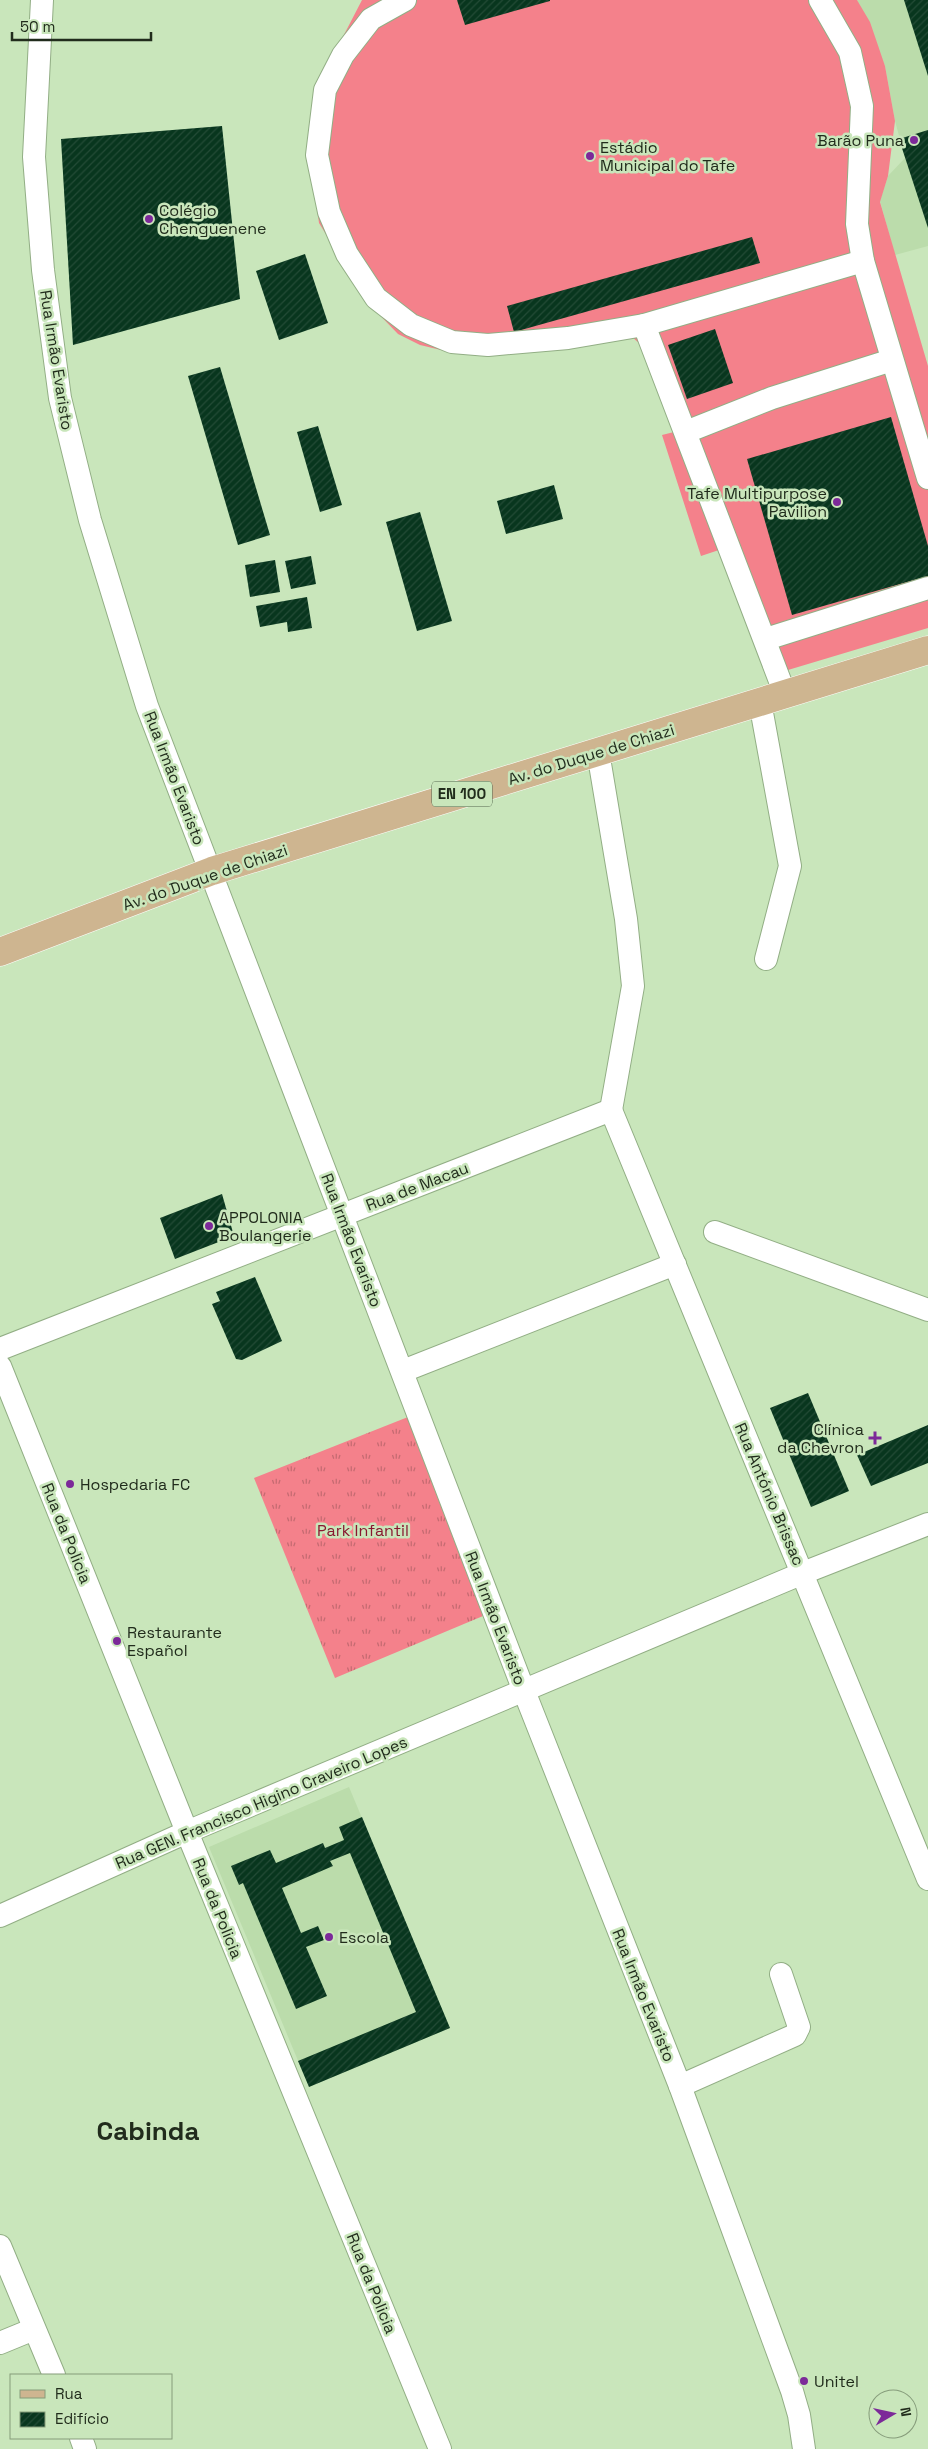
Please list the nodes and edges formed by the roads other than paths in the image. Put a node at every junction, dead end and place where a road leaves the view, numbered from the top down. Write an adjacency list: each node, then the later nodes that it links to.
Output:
1 (42, 0): 14 (street, Rua Irmão Evaristo)
2 (405, 0): 5 (street)
3 (820, 0): 4 (street)
4 (863, 260): 5 (street); 6 (street)
5 (644, 325): 7 (street)
6 (892, 360): 7 (street); 8 (street)
7 (686, 432): 10 (street)
8 (928, 478)
9 (928, 588): 10 (street)
10 (766, 638): 12 (street)
11 (928, 650): 12 (main road, Av. do Duque de Chiazi / EN 100)
12 (773, 698): 13 (main road, Av. do Duque de Chiazi / EN 100); 16 (street)
13 (598, 752): 14 (main road, Av. do Duque de Chiazi / EN 100); 17 (street)
14 (212, 871): 15 (main road, Av. do Duque de Chiazi / EN 100); 18 (street, Rua Irmão Evaristo)
15 (0, 952)
16 (766, 959)
17 (610, 1110): 18 (street, Rua de Macau); 20 (street, Rua António Brissac)
18 (343, 1215): 22 (street, Rua de Macau); 24 (street, Rua Irmão Evaristo)
19 (715, 1232): 21 (street)
20 (675, 1264): 24 (street); 26 (street, Rua António Brissac)
21 (928, 1310)
22 (0, 1349)
23 (0, 1366): 28 (street, Rua da Policia)
24 (403, 1371): 27 (street, Rua Irmão Evaristo)
25 (928, 1524): 26 (street, Rua GEN. Francisco Higino Craveiro Lopes)
26 (803, 1573): 27 (street, Rua GEN. Francisco Higino Craveiro Lopes); 29 (street, Rua António Brissac)
27 (524, 1691): 28 (street, Rua GEN. Francisco Higino Craveiro Lopes); 32 (street, Rua Irmão Evaristo)
28 (187, 1832): 30 (street, Rua GEN. Francisco Higino Craveiro Lopes); 37 (street, Rua da Policia)
29 (928, 1879)
30 (0, 1916)
31 (781, 1974): 32 (street)
32 (680, 2086): 38 (street, Rua Irmão Evaristo)
33 (0, 2246): 34 (street)
34 (34, 2329): 35 (street); 36 (street)
35 (0, 2343)
36 (54, 2374)
37 (440, 2449)
38 (804, 2449)

